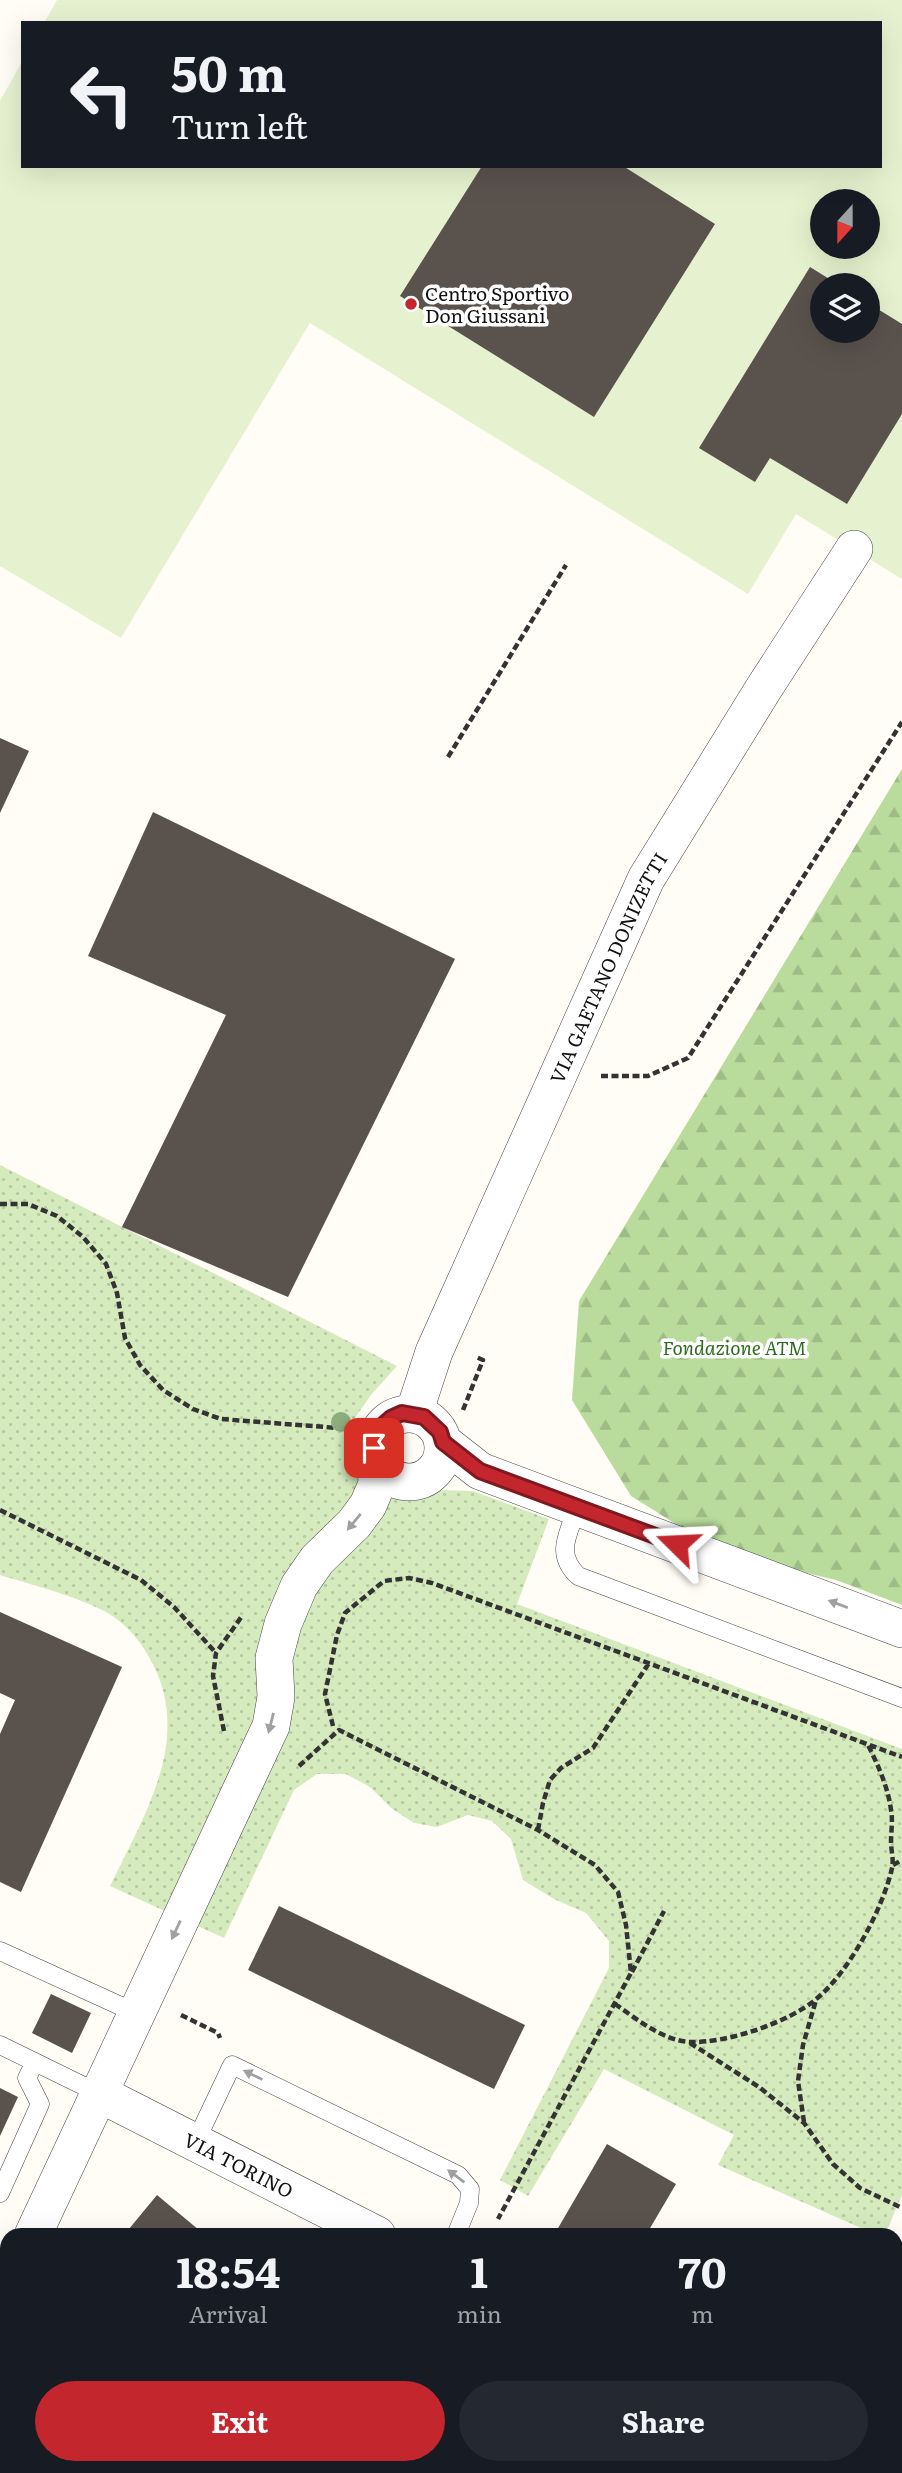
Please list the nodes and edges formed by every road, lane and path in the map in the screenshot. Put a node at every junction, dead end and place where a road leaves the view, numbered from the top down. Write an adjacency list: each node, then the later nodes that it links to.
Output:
1 (854, 550): 5 (street, VIA GAETANO DONIZETTI)
2 (566, 565): 4 (path)
3 (902, 722): 5 (path)
4 (448, 757)
5 (558, 1076): 7 (street, VIA GAETANO DONIZETTI)
6 (0, 1204): 8 (path)
7 (414, 1413): 9 (street); 10 (street)
8 (355, 1430)
9 (443, 1442): 10 (street); 11 (street)
10 (376, 1460): 32 (street, one-way to 32)
11 (578, 1506): 14 (street, one-way to 11); 17 (lane)
12 (0, 1510): 15 (path)
13 (245, 1611): 15 (path)
14 (902, 1629)
15 (216, 1653): 19 (path)
16 (649, 1663): 18 (path); 20 (path); 23 (path)
17 (902, 1698)
18 (332, 1726)
19 (221, 1741)
20 (868, 1744): 21 (path); 25 (path)
21 (902, 1757)
22 (294, 1771): 23 (path)
23 (538, 1829): 28 (path)
24 (902, 1860): 25 (path)
25 (893, 1865): 29 (path)
26 (664, 1911): 28 (path)
27 (0, 1951): 32 (lane)
28 (631, 1973): 30 (path)
29 (816, 2000): 33 (path); 38 (path)
30 (615, 2004): 33 (path); 42 (path)
31 (174, 2012): 36 (path)
32 (136, 2013): 37 (street)
33 (689, 2042): 38 (path)
34 (0, 2045): 35 (lane)
35 (34, 2062): 37 (lane); 40 (lane)
36 (232, 2065): 39 (lane); 45 (lane, one-way to 36)
37 (98, 2094): 39 (street, VIA TORINO); 43 (street)
38 (804, 2123): 41 (path)
39 (195, 2143): 44 (street, VIA TORINO)
40 (0, 2193)
41 (902, 2208)
42 (496, 2223)
43 (36, 2228)
44 (363, 2228)
45 (459, 2228)

